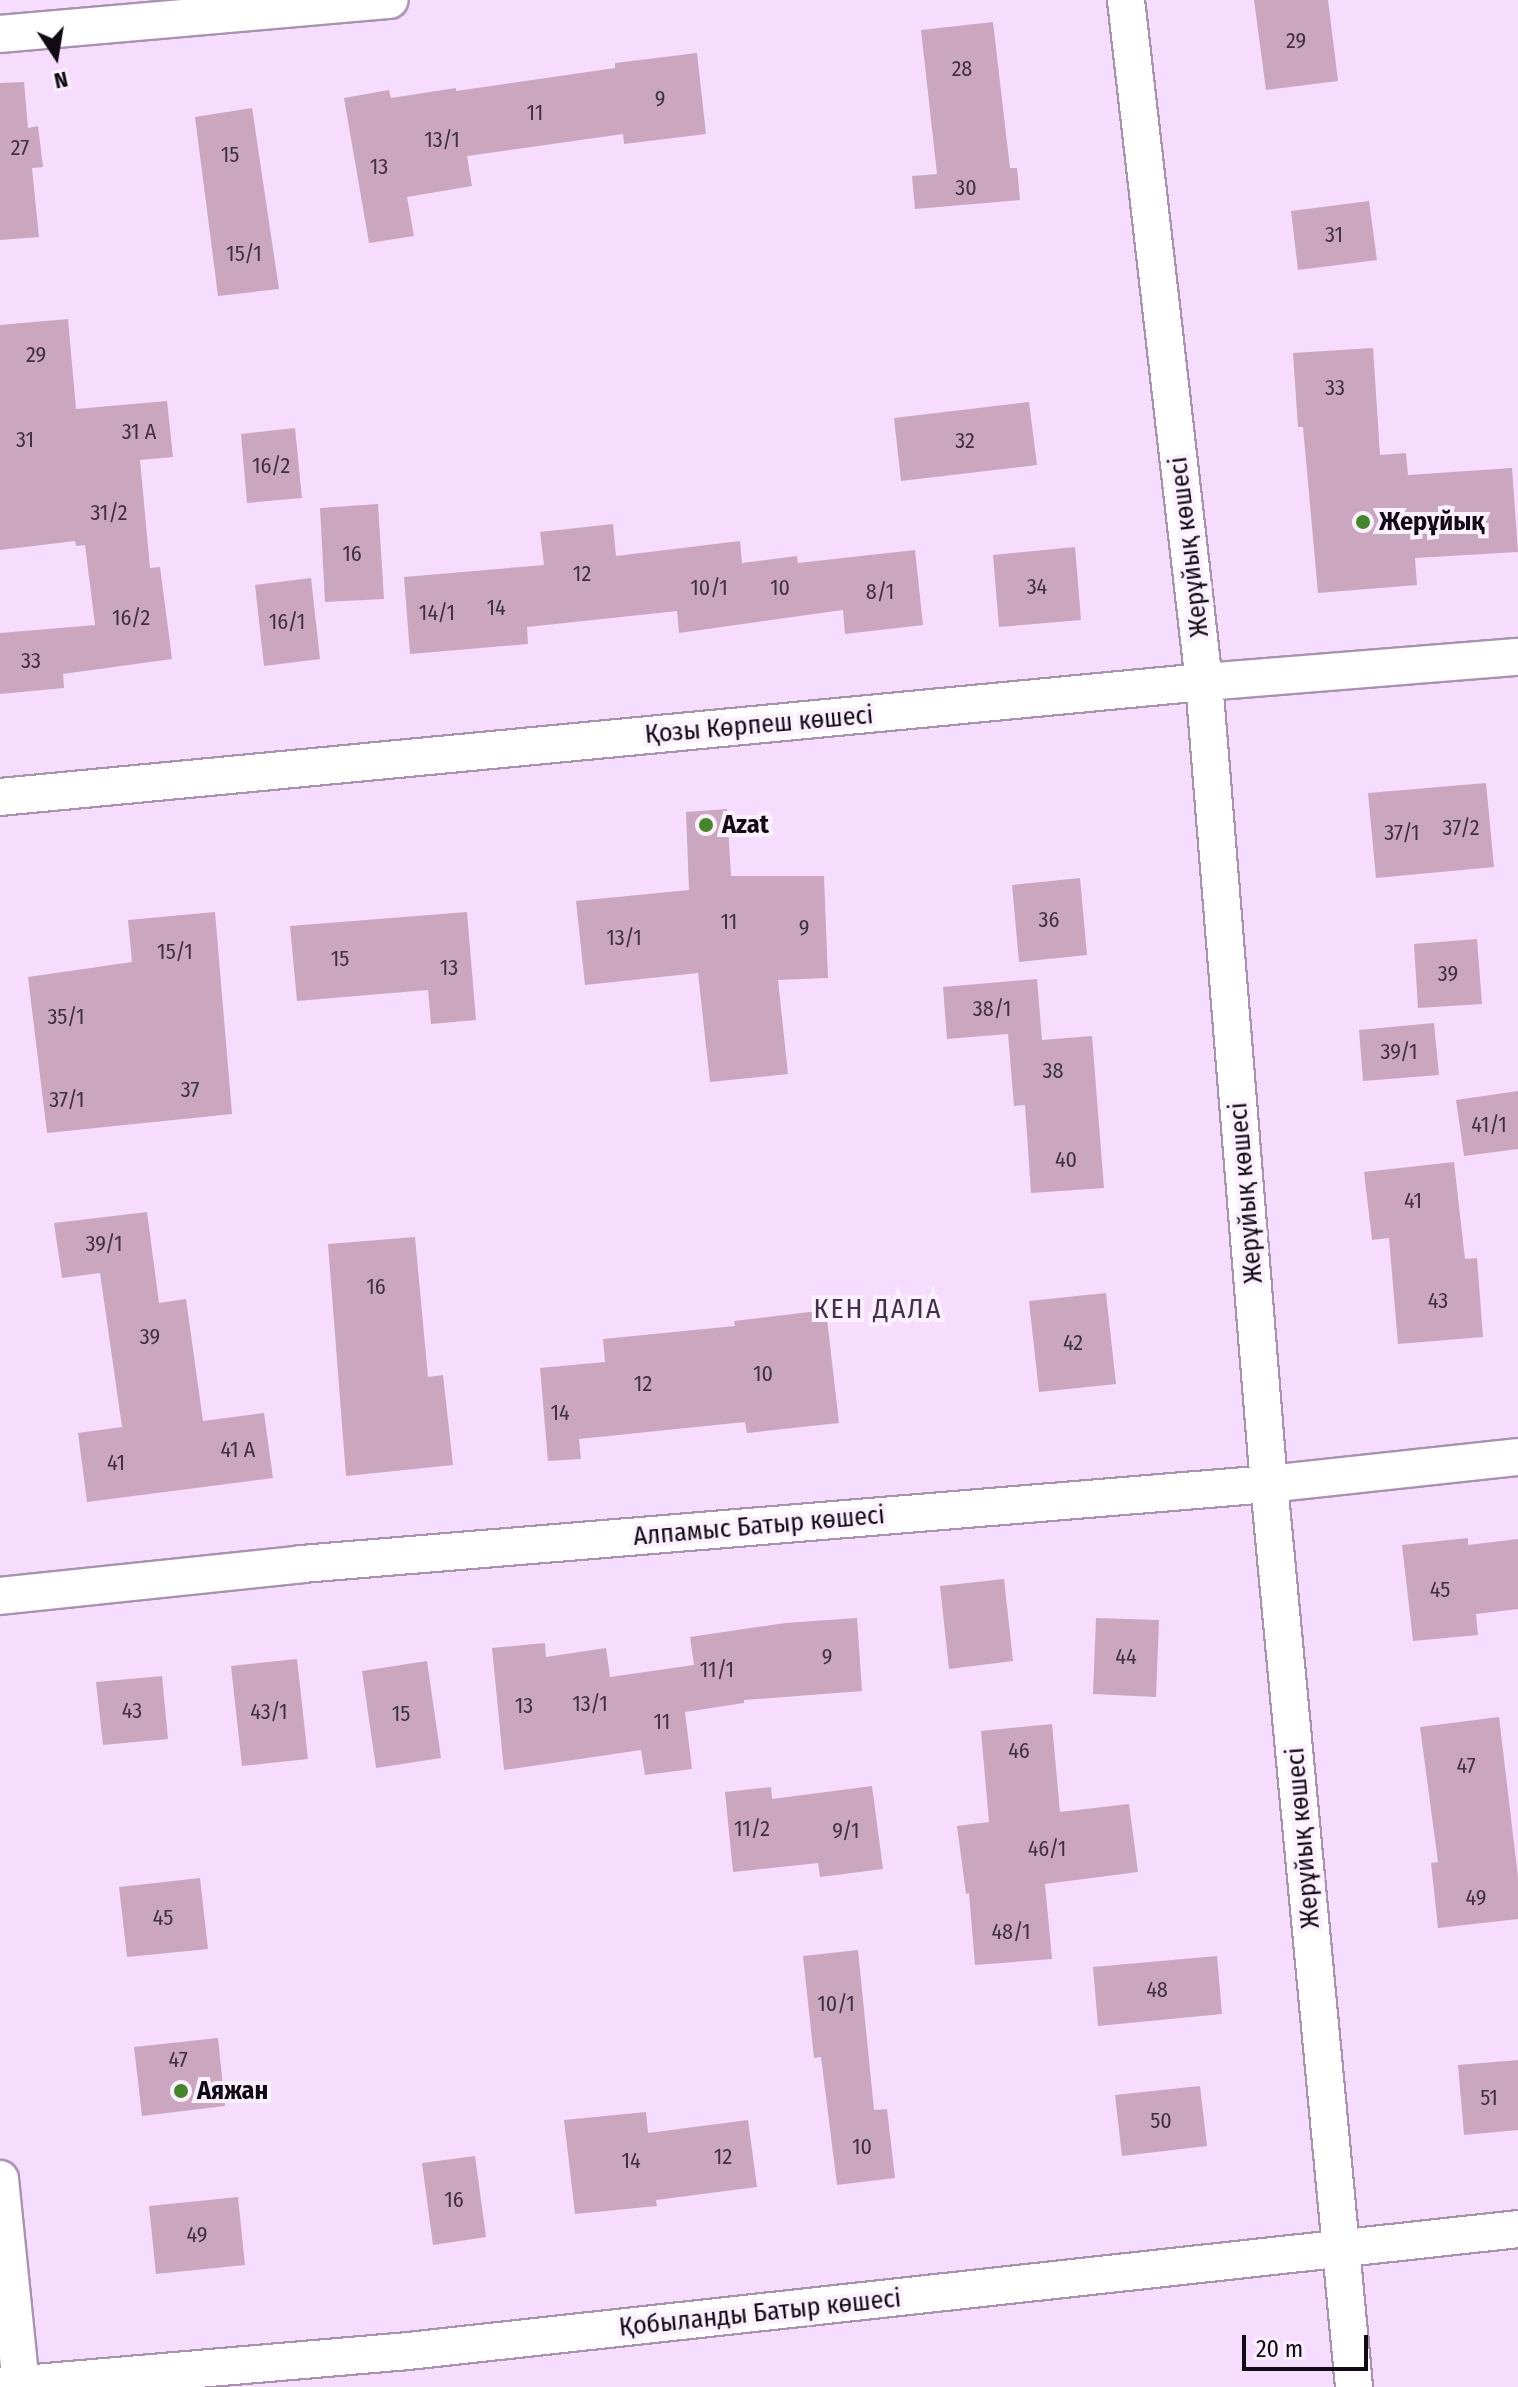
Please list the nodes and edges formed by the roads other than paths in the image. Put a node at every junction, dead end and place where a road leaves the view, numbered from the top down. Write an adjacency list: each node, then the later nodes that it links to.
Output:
1 (390, 0): 3 (street)
2 (1126, 0): 5 (street, Жерұйық көшесі)
3 (0, 34)
4 (1518, 657): 5 (street, Қозы Көрпеш көшесі)
5 (1204, 682): 6 (street, Қозы Көрпеш көшесі); 8 (street, Жерұйық көшесі)
6 (0, 797)
7 (1518, 1457): 8 (street, Алпамыс Батыр көшесі)
8 (1269, 1484): 9 (street, Алпамыс Батыр көшесі); 12 (street, Жерұйық көшесі)
9 (0, 1596)
10 (0, 2179): 13 (street)
11 (1518, 2229): 12 (street, Қобыланды Батыр көшесі)
12 (1341, 2247): 13 (street, Қобыланды Батыр көшесі); 14 (street, Жерұйық көшесі)
13 (14, 2385)
14 (1354, 2387)

